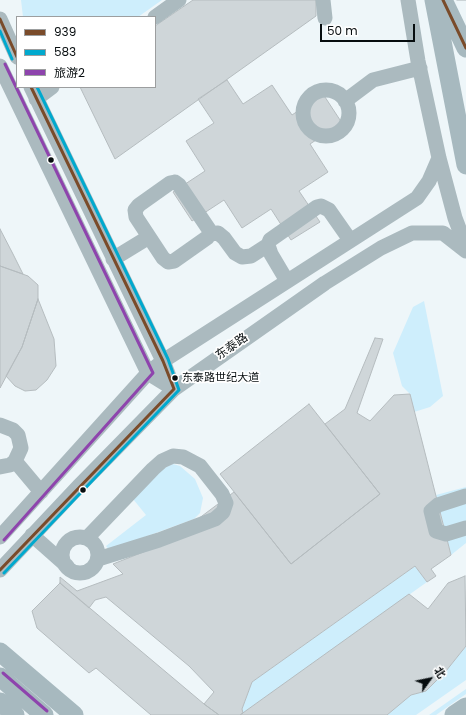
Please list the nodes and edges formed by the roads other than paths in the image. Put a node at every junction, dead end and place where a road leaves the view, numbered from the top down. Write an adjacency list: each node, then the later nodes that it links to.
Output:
1 (180, 0): 6 (street)
2 (323, 0): 7 (street)
3 (408, 0): 12 (street)
4 (434, 0): 17 (main road)
5 (442, 0): 9 (main road)
6 (156, 16)
7 (325, 18)
8 (0, 19): 10 (street)
9 (466, 48)
10 (16, 55)
11 (0, 66): 27 (street)
12 (420, 68): 15 (street); 16 (street)
13 (49, 88): 14 (street)
14 (34, 93): 24 (street)
15 (345, 101)
16 (438, 158): 20 (street, 东泰路); 22 (street)
17 (466, 165)
18 (210, 234): 19 (street); 19 (street); 21 (street)
19 (149, 236): 24 (street)
20 (350, 240): 21 (street); 25 (street, 东泰路)
21 (268, 245): 25 (street)
22 (466, 248)
23 (466, 251): 28 (street, 东泰路)
24 (112, 258): 26 (street)
25 (287, 281): 26 (street, 东泰路)
26 (163, 361): 27 (street, 东泰路); 28 (street)
27 (148, 373): 28 (street); 32 (street, 东泰路)
28 (174, 389): 35 (street, 东泰路)
29 (0, 425): 30 (street)
30 (15, 461): 31 (street); 32 (street)
31 (0, 467)
32 (42, 492): 36 (street, 东泰路)
33 (466, 496): 34 (street)
34 (466, 528)
35 (32, 535): 39 (street, 东泰路); 40 (street)
36 (0, 537)
37 (87, 538): 38 (street); 38 (street); 40 (street)
38 (98, 559): 40 (street)
39 (0, 570)
40 (73, 571)
41 (0, 652): 47 (main road)
42 (0, 677): 46 (main road)
43 (0, 702): 45 (main road)
44 (466, 707): 48 (main road)
45 (15, 715)
46 (44, 715)
47 (74, 715)
48 (454, 715)

